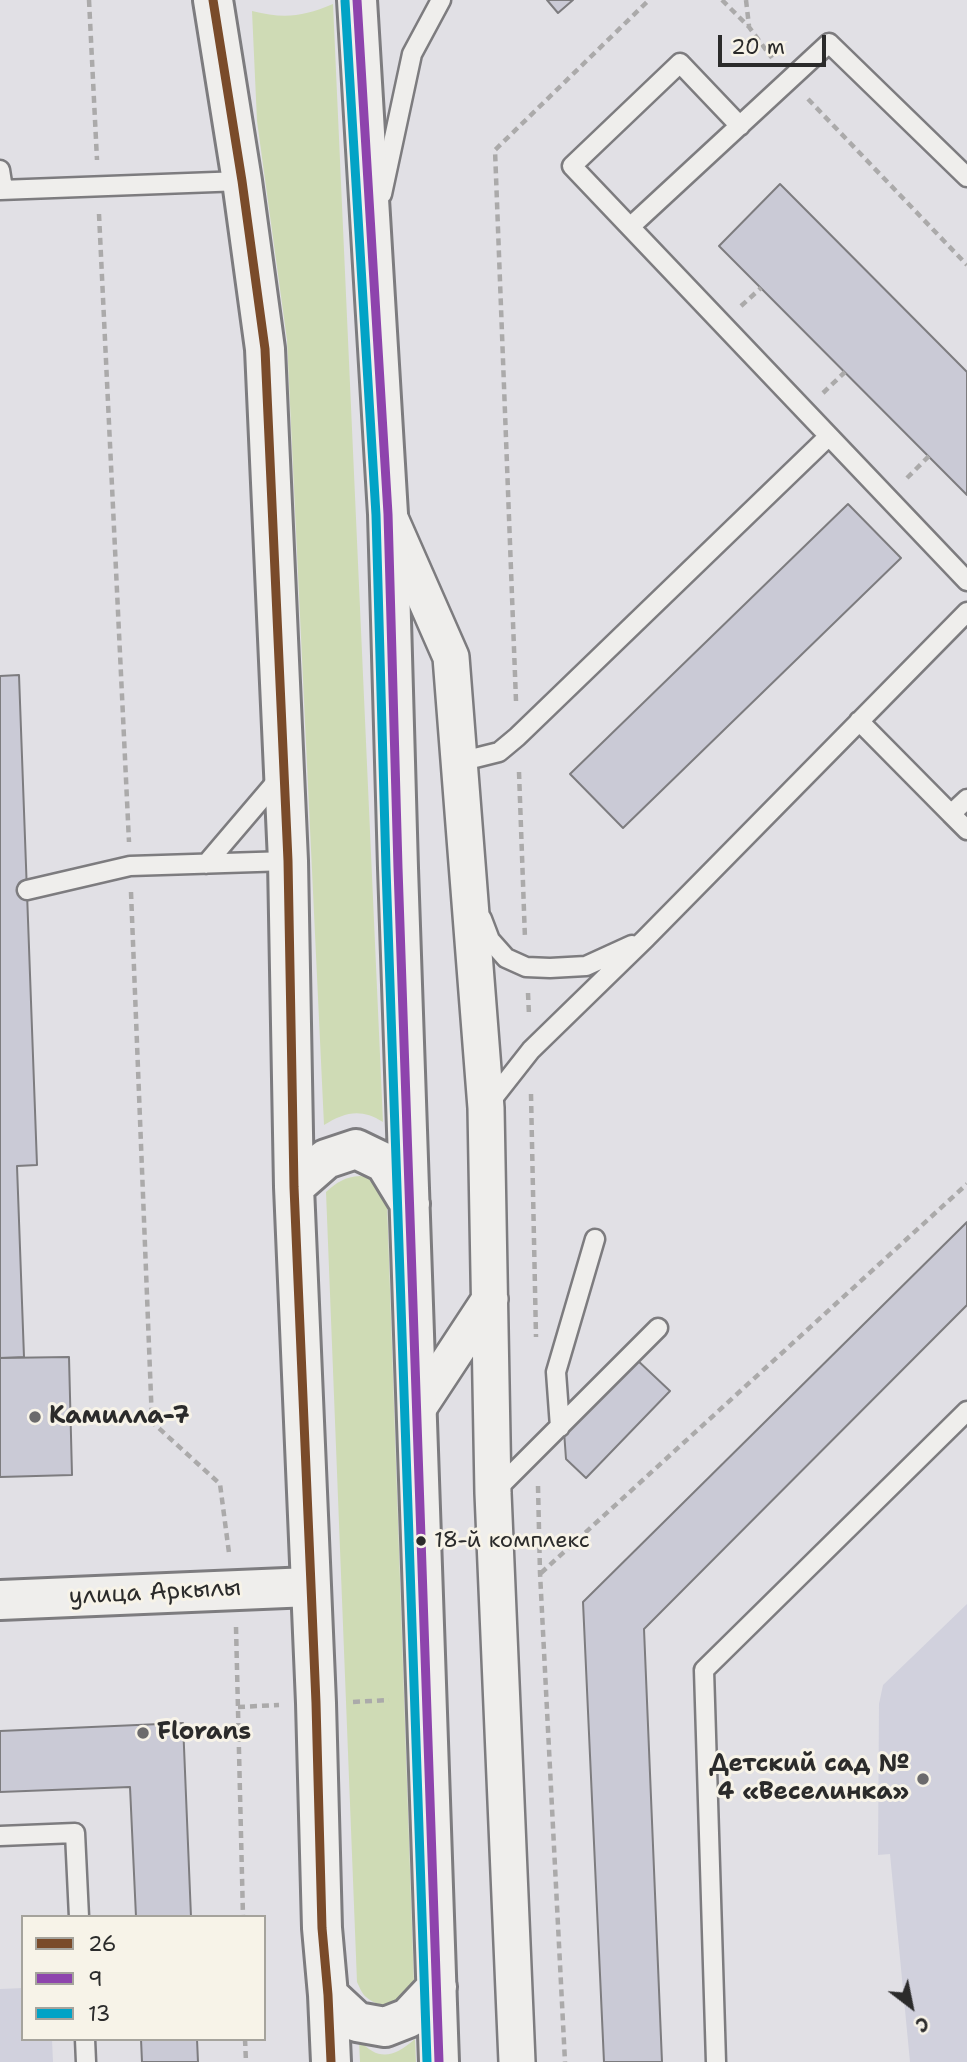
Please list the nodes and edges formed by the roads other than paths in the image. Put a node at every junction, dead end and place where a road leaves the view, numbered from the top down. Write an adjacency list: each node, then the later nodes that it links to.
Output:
1 (213, 0): 7 (main road)
2 (357, 0): 10 (main road)
3 (442, 0): 10 (lane)
4 (740, 126): 6 (lane); 9 (lane); 9 (lane)
5 (0, 170): 8 (lane)
6 (967, 177)
7 (242, 181): 8 (lane); 17 (main road)
8 (2, 190)
9 (630, 228): 11 (lane)
10 (371, 245): 12 (main road)
11 (829, 436): 13 (lane); 16 (lane)
12 (388, 514): 16 (street); 28 (main road)
13 (967, 581)
14 (967, 612): 15 (lane)
15 (859, 721): 19 (lane); 25 (lane)
16 (459, 762): 23 (street)
17 (284, 772): 21 (main road); 22 (lane)
18 (967, 799): 19 (lane)
19 (951, 814): 20 (lane)
20 (967, 830)
21 (288, 861): 22 (lane); 27 (main road)
22 (206, 864): 24 (lane)
23 (468, 879): 25 (lane); 26 (street)
24 (27, 890)
25 (645, 939): 26 (lane)
26 (486, 1108): 30 (street)
27 (294, 1187): 28 (main road); 36 (main road)
28 (411, 1206): 32 (main road)
29 (595, 1240): 34 (lane)
30 (490, 1298): 32 (street); 35 (street)
31 (658, 1328): 34 (lane)
32 (418, 1410): 40 (main road)
33 (967, 1411): 47 (lane)
34 (560, 1427): 35 (lane)
35 (493, 1493): 46 (street)
36 (310, 1587): 37 (main road, улица Аркылы); 41 (main road)
37 (0, 1600)
38 (0, 1836): 39 (lane)
39 (79, 1915)
40 (437, 1987): 41 (main road); 45 (main road)
41 (328, 1995): 44 (main road)
42 (85, 2041): 43 (lane)
43 (86, 2062)
44 (331, 2062)
45 (439, 2062)
46 (517, 2062)
47 (716, 2062)

